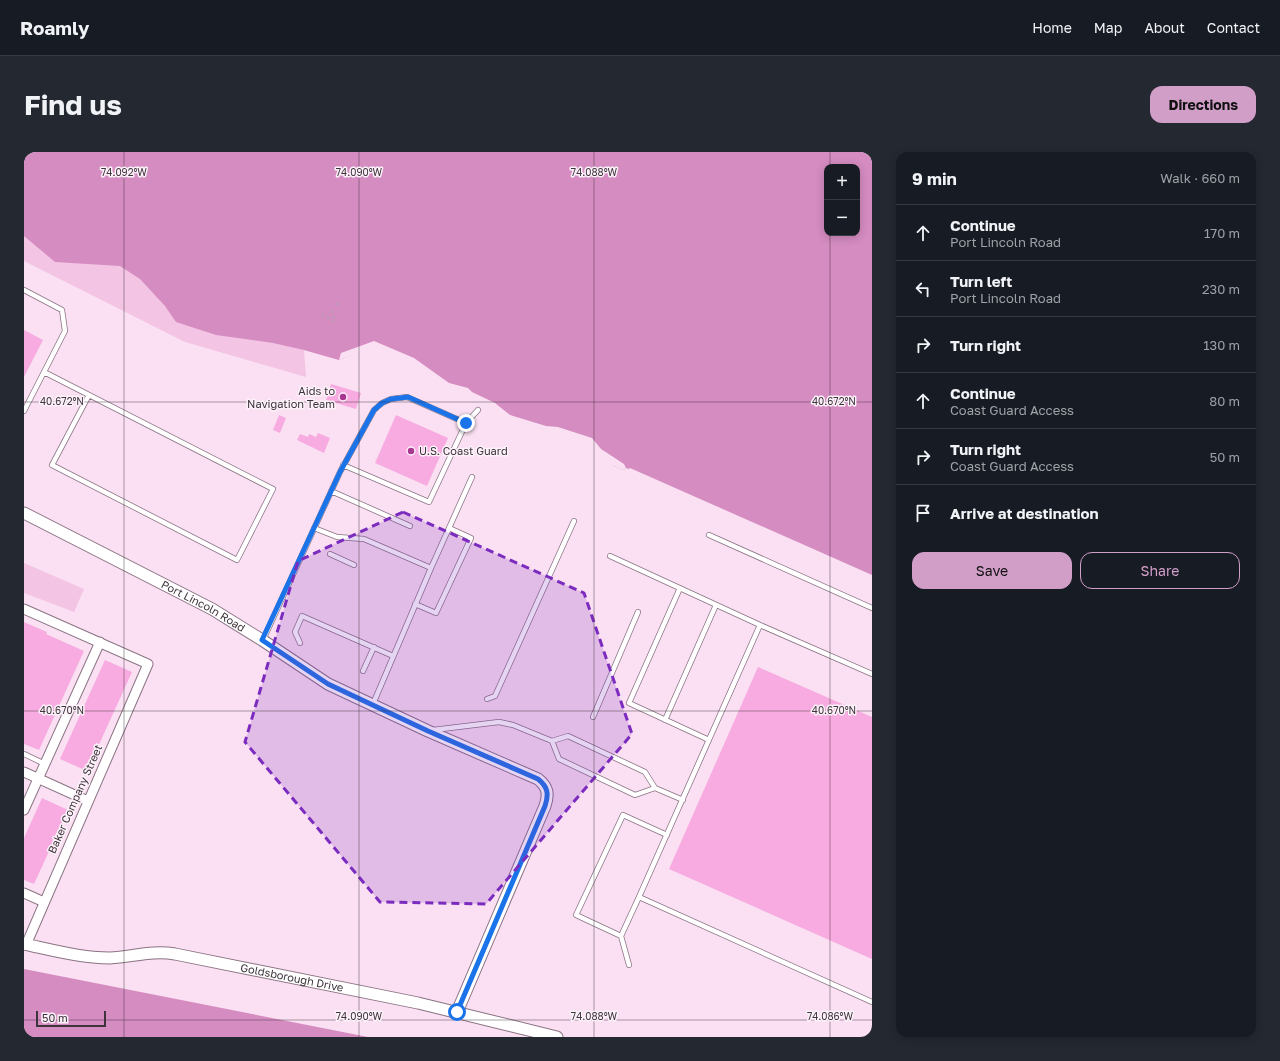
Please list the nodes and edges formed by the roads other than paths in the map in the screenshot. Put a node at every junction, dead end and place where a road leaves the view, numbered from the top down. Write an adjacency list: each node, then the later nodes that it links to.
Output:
1 (24, 290): 2 (lane)
2 (44, 372): 3 (lane); 5 (lane)
3 (89, 395): 3 (lane)
4 (478, 410): 6 (lane)
5 (24, 411)
6 (466, 423): 7 (lane); 7 (lane)
7 (344, 465): 9 (lane)
8 (472, 477): 14 (lane)
9 (331, 491): 12 (lane); 13 (lane)
10 (24, 513): 27 (street, Port Lincoln Road)
11 (574, 521): 34 (lane)
12 (410, 526)
13 (314, 528): 19 (lane); 27 (lane)
14 (449, 528): 19 (lane); 21 (lane)
15 (709, 535): 23 (lane)
16 (330, 554): 18 (lane)
17 (610, 556): 20 (lane)
18 (354, 565)
19 (431, 568): 21 (lane)
20 (680, 588): 22 (lane); 37 (lane)
21 (415, 604): 31 (lane)
22 (716, 605): 26 (lane); 37 (lane)
23 (872, 608)
24 (24, 609): 28 (street)
25 (638, 612): 36 (lane)
26 (760, 625): 33 (lane); 39 (lane)
27 (262, 640): 35 (street, Port Lincoln Road)
28 (100, 642): 42 (street); 47 (street, Baker Company Street)
29 (300, 643): 30 (lane)
30 (374, 647): 31 (lane); 32 (lane)
31 (393, 656): 35 (lane)
32 (363, 671)
33 (872, 674)
34 (488, 699)
35 (372, 705): 38 (street, Port Lincoln Road)
36 (593, 717)
37 (665, 720): 39 (lane)
38 (428, 731): 40 (lane); 57 (street, Port Lincoln Road)
39 (709, 740): 46 (lane)
40 (552, 741): 45 (lane); 45 (lane)
41 (24, 754): 42 (lane)
42 (45, 764): 44 (street)
43 (24, 772): 44 (street)
44 (38, 778): 47 (street); 48 (street)
45 (655, 788): 46 (lane)
46 (683, 800): 49 (lane)
47 (88, 801): 52 (street, Baker Company Street)
48 (24, 810)
49 (667, 835): 51 (lane); 53 (lane)
50 (24, 893): 52 (street)
51 (639, 897): 53 (lane); 56 (lane)
52 (44, 902): 54 (street, Baker Company Street)
53 (621, 936): 55 (lane)
54 (25, 944): 57 (street, Goldsborough Drive)
55 (628, 965)
56 (872, 1002)
57 (457, 1012): 58 (street, Goldsborough Drive)
58 (557, 1037)

